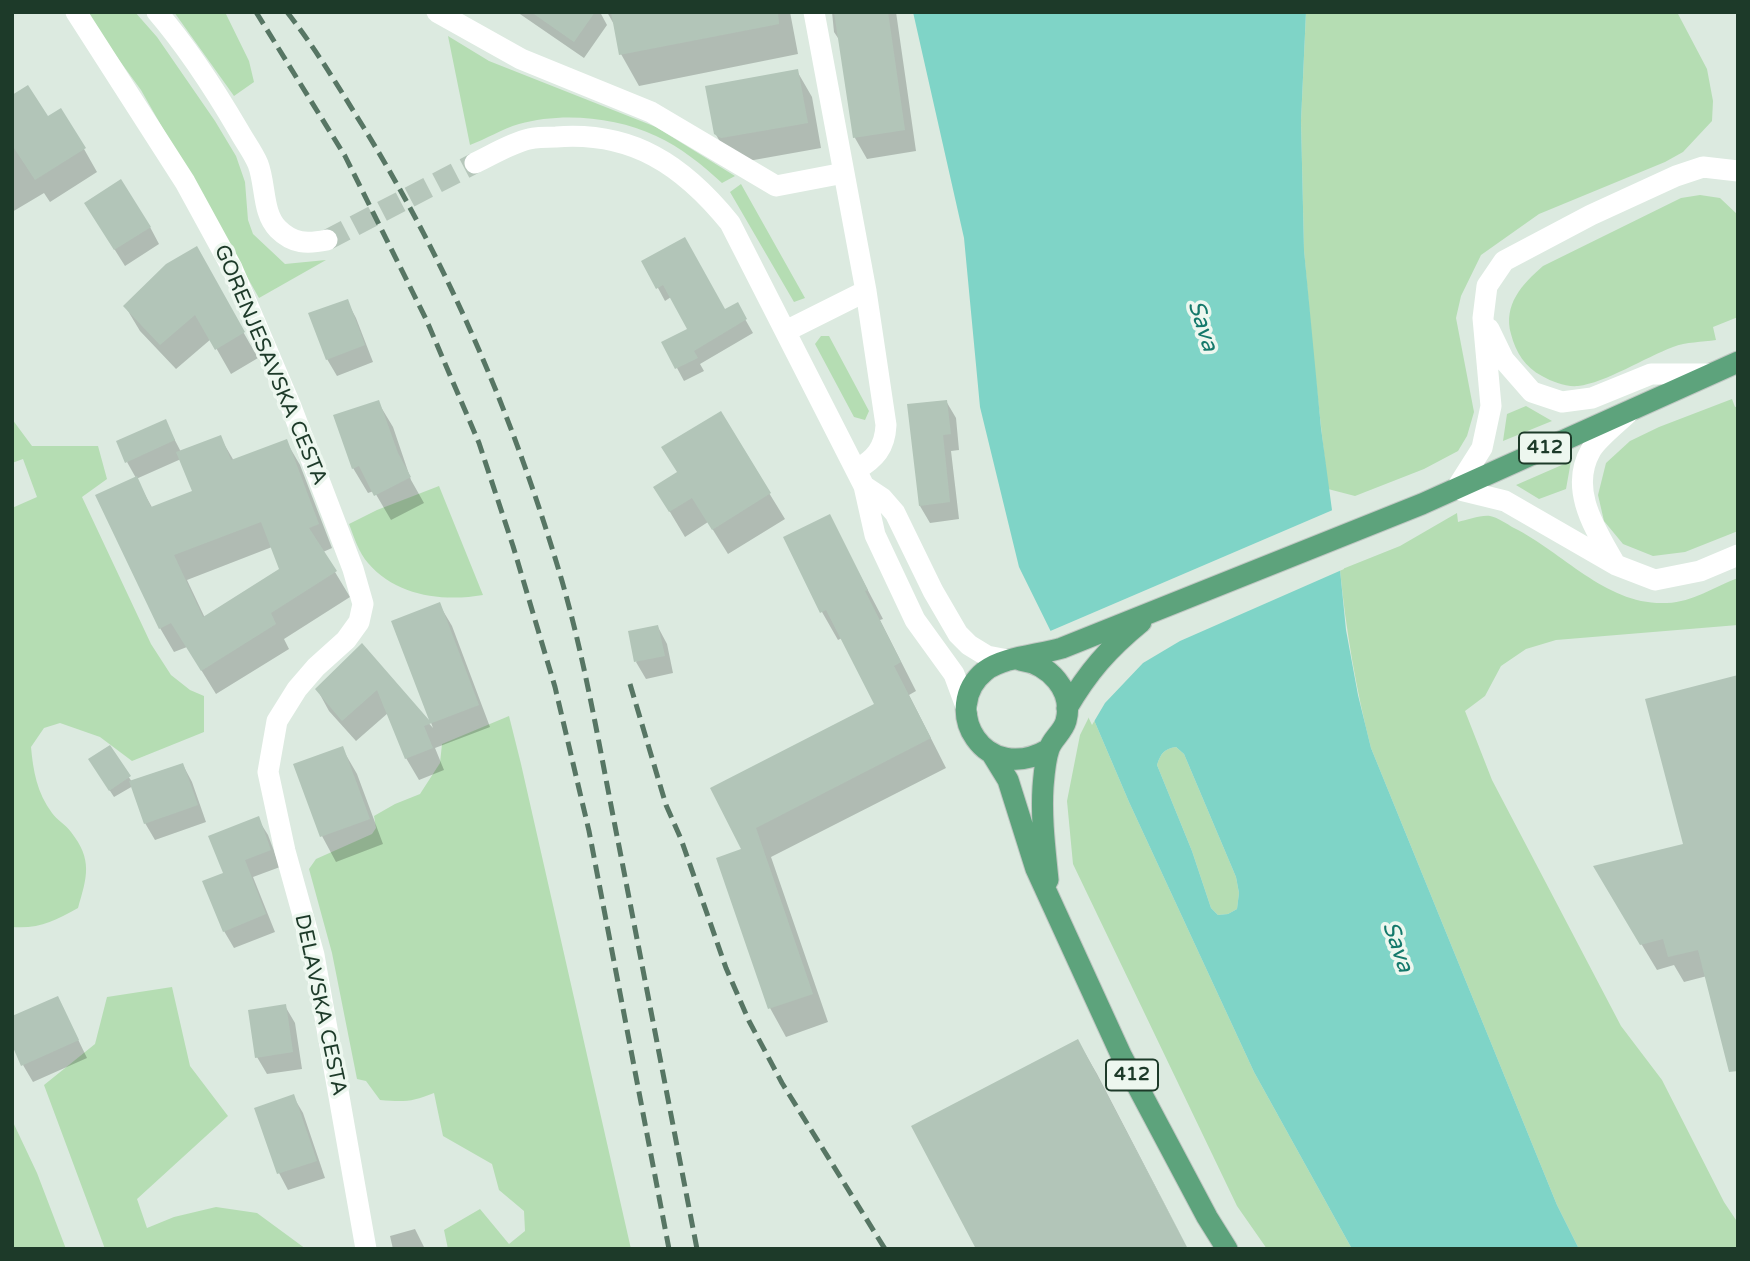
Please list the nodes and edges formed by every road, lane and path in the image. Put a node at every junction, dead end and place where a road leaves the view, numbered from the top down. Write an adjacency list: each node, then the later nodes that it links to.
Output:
1 (76, 12): 23 (street, GORENJESAVSKA CESTA)
2 (157, 12): 8 (street)
3 (437, 12): 7 (street)
4 (814, 12): 7 (street)
5 (475, 163): 11 (street)
6 (1738, 171): 10 (street)
7 (844, 173): 9 (street)
8 (327, 240)
9 (866, 292): 11 (street); 15 (street)
10 (1483, 318): 13 (street); 16 (street)
11 (786, 331): 15 (street)
12 (1734, 364): 13 (main road, 412)
13 (1709, 374): 14 (main road, 412)
14 (1633, 408): 16 (main road, 412); 18 (street)
15 (860, 478): 20 (street); 22 (street)
16 (1457, 489): 18 (street); 19 (main road, 412)
17 (1738, 555): 18 (street)
18 (1616, 565)
19 (1156, 610): 20 (main road, 412); 21 (main road, 412)
20 (1012, 660): 21 (main road); 22 (main road, 412)
21 (1067, 708): 24 (main road, 412)
22 (967, 709): 25 (main road, 412)
23 (277, 721): 27 (street, DELAVSKA CESTA)
24 (1049, 749): 25 (main road); 26 (main road, 412)
25 (992, 754): 26 (main road, 412)
26 (1050, 896): 28 (main road, 412)
27 (366, 1249)
28 (1227, 1249)

